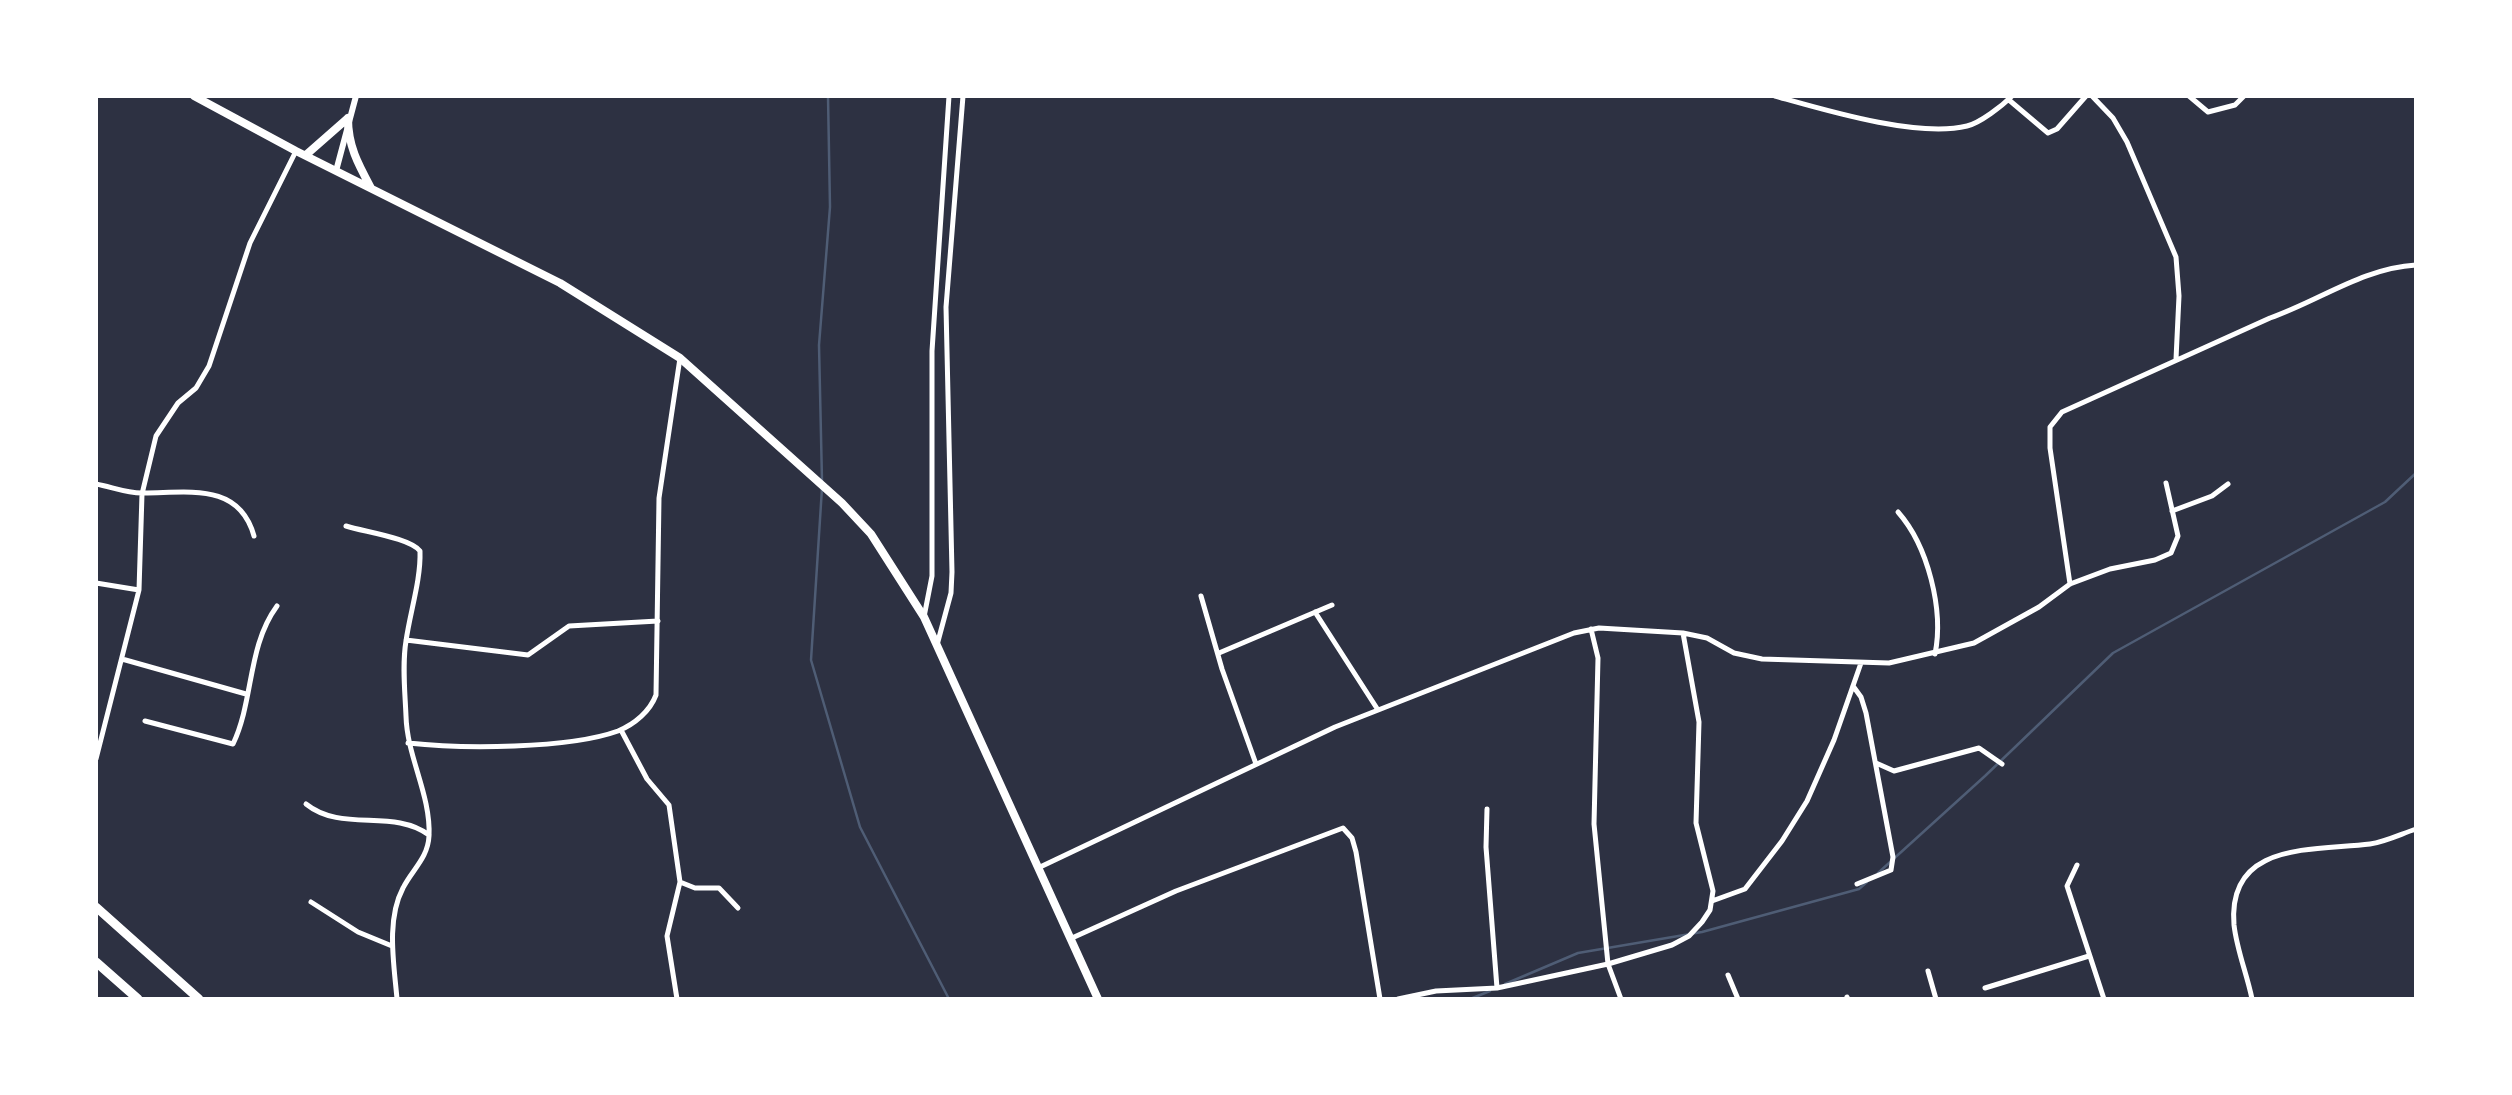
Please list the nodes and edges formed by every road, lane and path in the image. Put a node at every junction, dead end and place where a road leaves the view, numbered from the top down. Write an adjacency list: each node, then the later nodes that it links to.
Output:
1 (194, 96): 12 (highway)
2 (356, 96): 11 (street)
3 (949, 96): 34 (street)
4 (963, 96): 39 (street)
5 (1775, 96): 10 (street)
6 (2086, 96): 10 (street)
7 (2092, 96): 18 (street)
8 (2189, 96): 9 (street)
9 (2244, 96)
10 (2010, 98)
11 (348, 118): 13 (highway); 14 (street); 15 (highway)
12 (296, 152): 13 (highway); 22 (street)
13 (307, 155): 14 (highway)
14 (336, 171): 15 (highway)
15 (371, 188): 17 (highway)
16 (2416, 265): 18 (street)
17 (680, 358): 34 (highway); 35 (street)
18 (2176, 359): 28 (street)
19 (2166, 482): 23 (street)
20 (96, 484): 22 (street)
21 (2228, 484): 23 (street)
22 (142, 494): 26 (street); 29 (street)
23 (2172, 511): 28 (street)
24 (1898, 512): 41 (street)
25 (346, 526): 38 (street)
26 (254, 536)
27 (96, 583): 29 (street)
28 (2070, 584): 41 (street)
29 (139, 590): 42 (street)
30 (1201, 596): 40 (street)
31 (1332, 605): 33 (street)
32 (277, 606): 45 (street)
33 (1315, 612): 40 (street); 46 (street)
34 (924, 617): 39 (highway)
35 (658, 621): 38 (street); 48 (street)
36 (1591, 629): 37 (street); 46 (street); 70 (street)
37 (1683, 633): 43 (street); 62 (street)
38 (406, 640): 49 (street)
39 (937, 645): 59 (highway)
40 (1219, 653): 52 (street)
41 (1935, 654): 43 (street)
42 (121, 659): 45 (street); 50 (street)
43 (1861, 663): 44 (street)
44 (1853, 686): 51 (street); 62 (street)
45 (246, 694): 47 (street)
46 (1378, 710): 52 (street)
47 (145, 722)
48 (621, 730): 49 (street); 60 (street)
49 (408, 743): 57 (street)
50 (96, 759)
51 (1876, 763): 53 (street); 61 (street)
52 (1256, 764): 59 (street)
53 (2002, 764)
54 (306, 804): 57 (street)
55 (1487, 809): 73 (street)
56 (2416, 829): 86 (street)
57 (429, 835): 67 (street)
58 (2077, 865): 68 (street)
59 (1038, 867): 66 (highway)
60 (680, 882): 65 (street); 78 (street)
61 (1857, 884)
62 (1712, 901): 70 (street)
63 (312, 902): 67 (street)
64 (96, 907): 76 (highway)
65 (738, 908)
66 (1072, 938): 79 (highway); 80 (street)
67 (392, 946): 77 (street)
68 (2089, 956): 74 (street); 85 (street)
69 (96, 962): 75 (highway)
70 (1608, 964): 73 (street); 82 (street)
71 (1928, 971): 84 (street)
72 (1728, 975): 83 (street)
73 (1497, 988): 81 (street)
74 (1984, 988)
75 (138, 999)
76 (199, 999)
77 (397, 999)
78 (677, 999)
79 (1098, 999)
80 (1380, 999)
81 (1398, 999)
82 (1621, 999)
83 (1738, 999)
84 (1936, 999)
85 (2104, 999)
86 (2252, 999)

